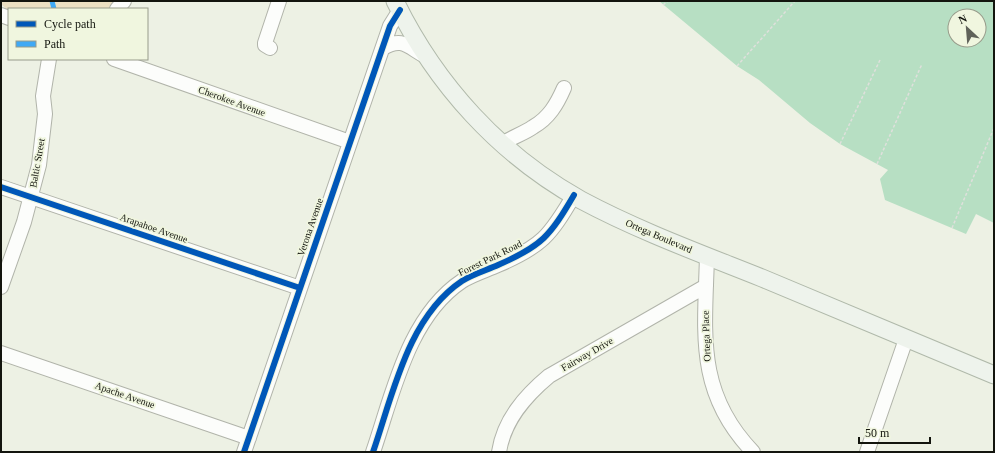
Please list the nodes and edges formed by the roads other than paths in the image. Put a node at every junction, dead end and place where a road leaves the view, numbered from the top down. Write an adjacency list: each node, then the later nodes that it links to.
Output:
1 (279, 1): 3 (street)
2 (397, 6): 4 (street, Verona Avenue); 5 (main road, Ortega Boulevard)
3 (270, 48)
4 (383, 48): 5 (street); 9 (street, Verona Avenue)
5 (425, 56): 10 (main road, Ortega Boulevard)
6 (49, 60): 13 (street, Baltic Street)
7 (117, 60): 9 (street, Cherokee Avenue)
8 (564, 88): 10 (street)
9 (350, 142): 17 (street, Verona Avenue)
10 (502, 144): 12 (main road, Ortega Boulevard)
11 (1, 187): 13 (street, Arapahoe Avenue)
12 (574, 196): 14 (main road, Ortega Boulevard); 23 (street, Forest Park Road)
13 (31, 197): 16 (street, Baltic Street); 17 (street, Arapahoe Avenue)
14 (707, 256): 15 (street, Ortega Place); 18 (main road, Ortega Boulevard)
15 (706, 286): 24 (street, Fairway Drive); 25 (street, Ortega Place)
16 (1, 288)
17 (300, 288): 21 (street, Verona Avenue)
18 (906, 339): 20 (main road, Ortega Boulevard); 26 (street)
19 (1, 353): 21 (street, Apache Avenue)
20 (994, 375)
21 (249, 438): 22 (street, Verona Avenue)
22 (244, 452)
23 (373, 452)
24 (499, 452)
25 (752, 452)
26 (867, 452)

